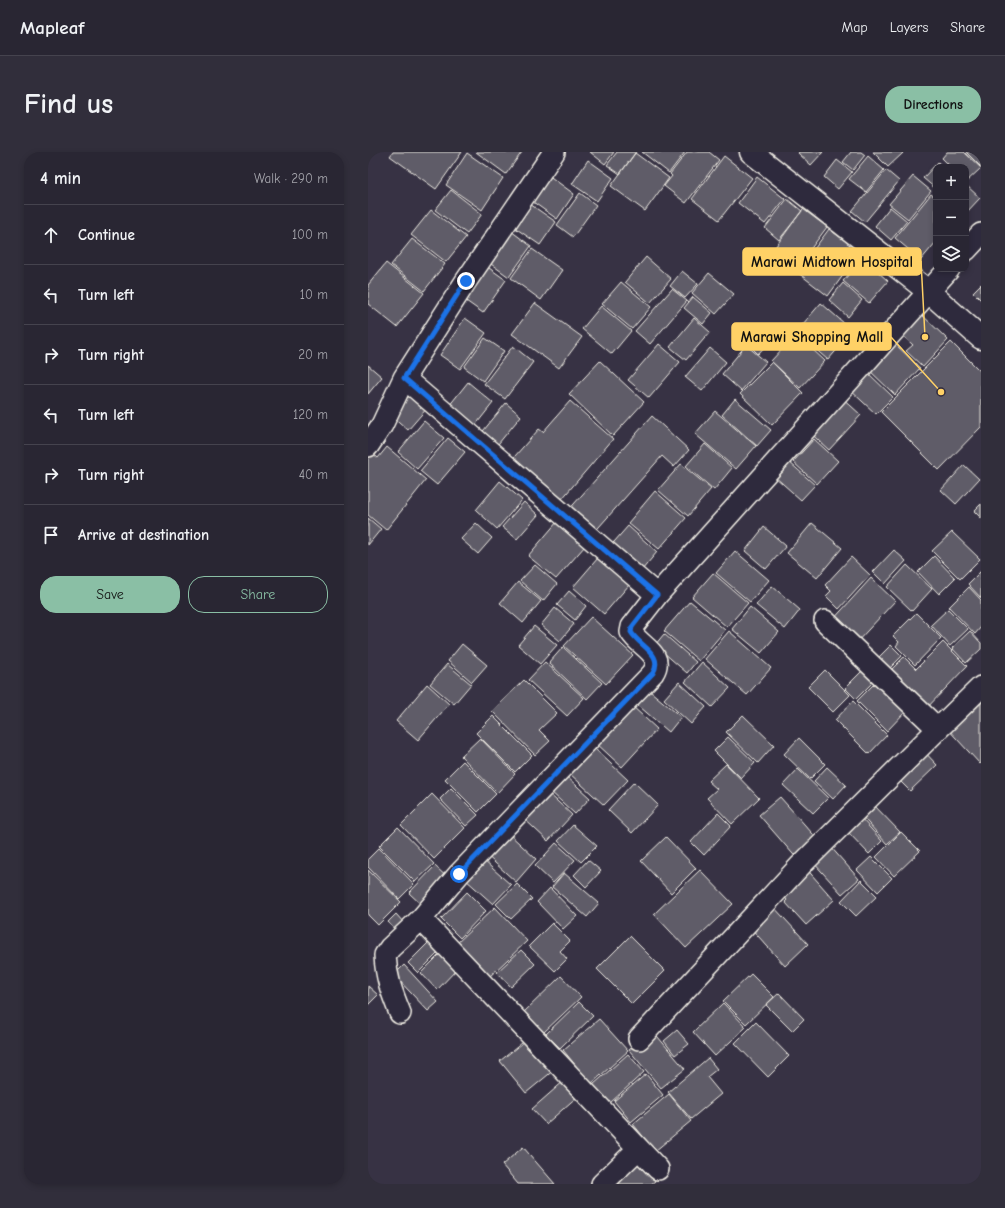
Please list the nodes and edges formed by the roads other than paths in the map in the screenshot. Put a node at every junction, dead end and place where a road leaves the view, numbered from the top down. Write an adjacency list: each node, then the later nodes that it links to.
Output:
1 (554, 152): 8 (street)
2 (751, 152): 6 (highway)
3 (981, 234): 4 (street)
4 (969, 247)
5 (946, 272): 6 (street)
6 (928, 291): 7 (highway); 10 (street)
7 (981, 338)
8 (404, 378): 9 (street); 10 (street)
9 (368, 446)
10 (657, 595): 14 (street)
11 (825, 621): 13 (street)
12 (981, 687): 13 (street)
13 (938, 729): 16 (street)
14 (420, 919): 15 (street); 17 (street)
15 (400, 1014)
16 (639, 1039)
17 (638, 1149): 18 (street); 19 (street)
18 (658, 1169)
19 (602, 1184)

